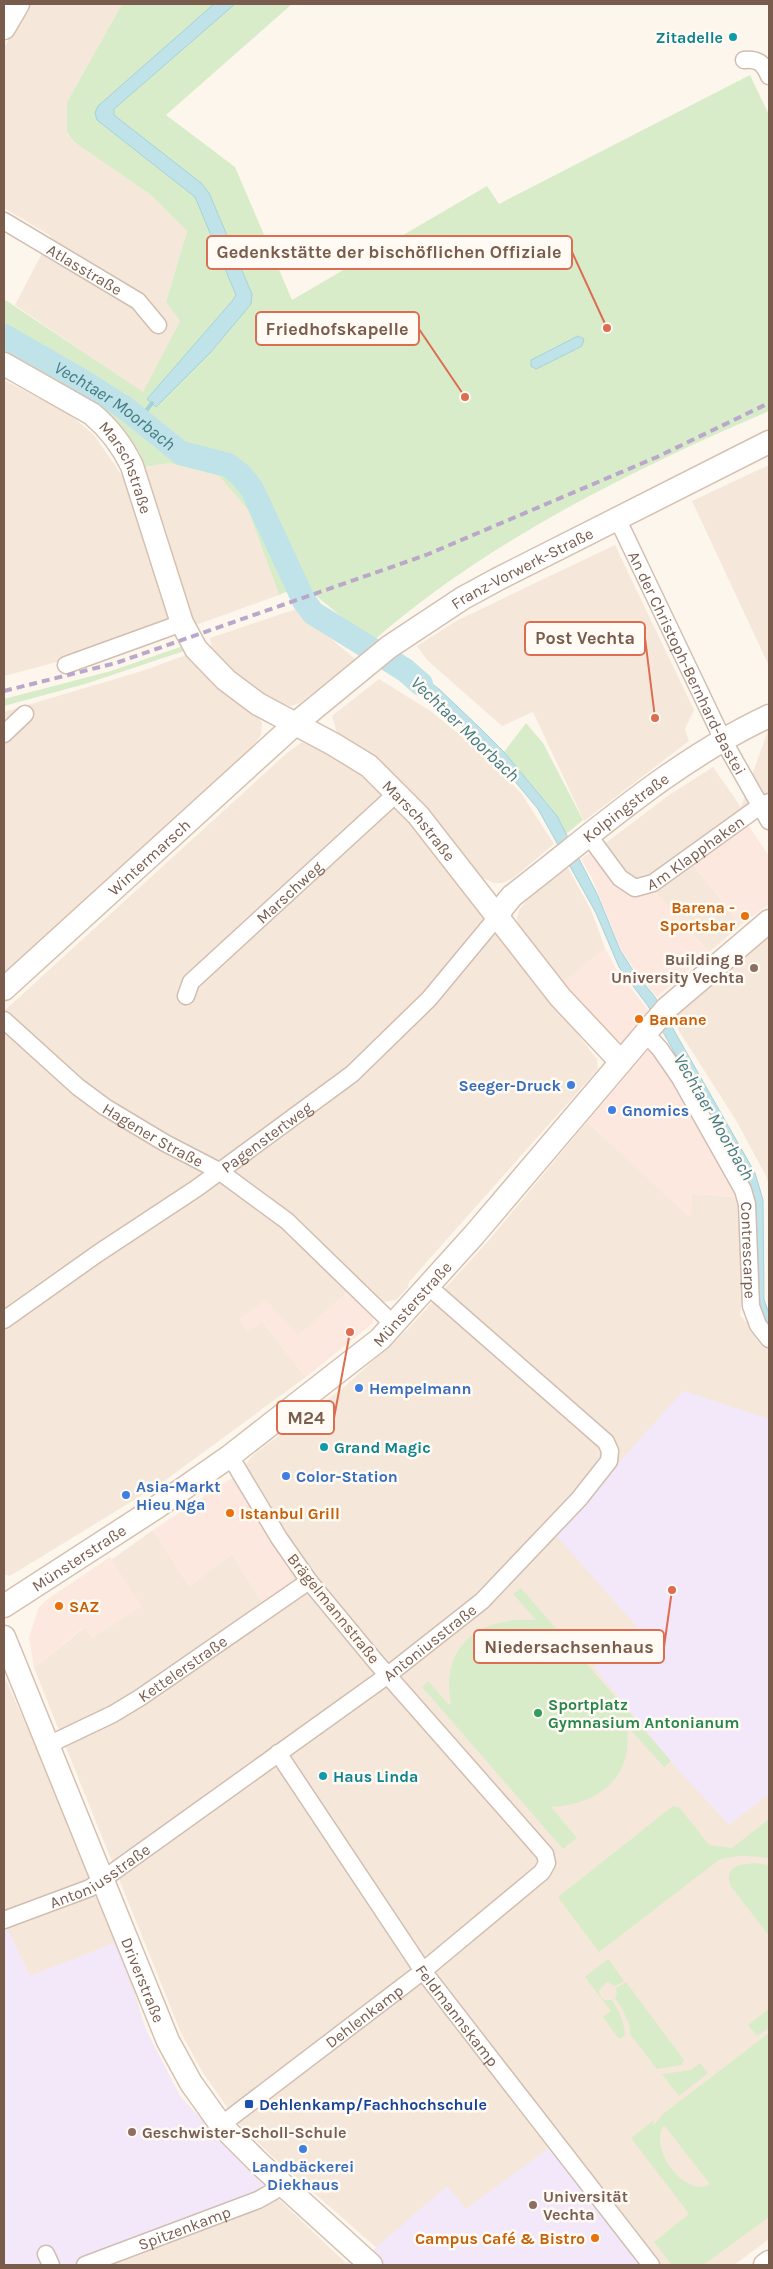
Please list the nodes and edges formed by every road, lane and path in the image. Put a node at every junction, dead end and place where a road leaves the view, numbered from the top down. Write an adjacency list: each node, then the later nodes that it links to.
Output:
1 (18, 4): 2 (street)
2 (4, 28)
3 (744, 60): 4 (street)
4 (769, 76)
5 (4, 221): 6 (street, Atlasstraße)
6 (158, 326)
7 (4, 364): 10 (street, Marschstraße)
8 (769, 442): 9 (street, Franz-Vorwerk-Straße)
9 (617, 518): 14 (street, Franz-Vorwerk-Straße); 16 (street, An der Christoph-Bernhard-Bastei)
10 (182, 623): 11 (street); 14 (street, Marschstraße)
11 (66, 665)
12 (25, 714): 15 (street)
13 (769, 716): 16 (street, Kolpingstraße)
14 (294, 725): 17 (street, Marschstraße); 23 (street, Wintermarsch)
15 (4, 734)
16 (723, 740): 18 (street, An der Christoph-Bernhard-Bastei); 20 (street, Kolpingstraße)
17 (397, 792): 21 (street, Marschstraße); 24 (street, Marschweg)
18 (765, 804): 19 (street, Am Klapphaken); 20 (street, Am Klapphaken)
19 (769, 821)
20 (585, 839): 21 (street, Kolpingstraße)
21 (498, 918): 27 (street, Marschstraße); 28 (street, Pagenstertweg)
22 (769, 921): 26 (street, Münsterstraße)
23 (4, 990)
24 (186, 996)
25 (4, 1020): 28 (street, Hagener Straße)
26 (656, 1022): 27 (street, Münsterstraße); 32 (street, Contrescarpe)
27 (620, 1062): 29 (street, Münsterstraße)
28 (219, 1171): 30 (street, Pagenstertweg); 31 (street, Hagener Straße)
29 (429, 1286): 31 (street, Münsterstraße); 37 (street, Antoniusstraße)
30 (4, 1320)
31 (394, 1325): 33 (street, Münsterstraße)
32 (769, 1339)
33 (230, 1456): 34 (street, Brägelmannstraße); 35 (street, Münsterstraße)
34 (309, 1581): 37 (street, Brägelmannstraße); 38 (street, Kettelerstraße)
35 (4, 1606)
36 (4, 1637): 38 (street, Driverstraße)
37 (388, 1675): 39 (street, Antoniusstraße); 40 (street, Brägelmannstraße)
38 (48, 1745): 41 (street, Driverstraße)
39 (278, 1753): 41 (street, Antoniusstraße); 43 (street, Feldmannskamp)
40 (547, 1863): 43 (street, Dehlenkamp)
41 (102, 1880): 42 (street, Antoniusstraße); 44 (street, Driverstraße)
42 (4, 1920)
43 (423, 1971): 44 (street, Dehlenkamp); 49 (street, Feldmannskamp)
44 (221, 2125): 45 (street, Driverstraße)
45 (281, 2183): 47 (street, Spitzenkamp); 48 (street, Driverstraße)
46 (769, 2262): 50 (street)
47 (85, 2265)
48 (371, 2265)
49 (651, 2265)
50 (765, 2265)

